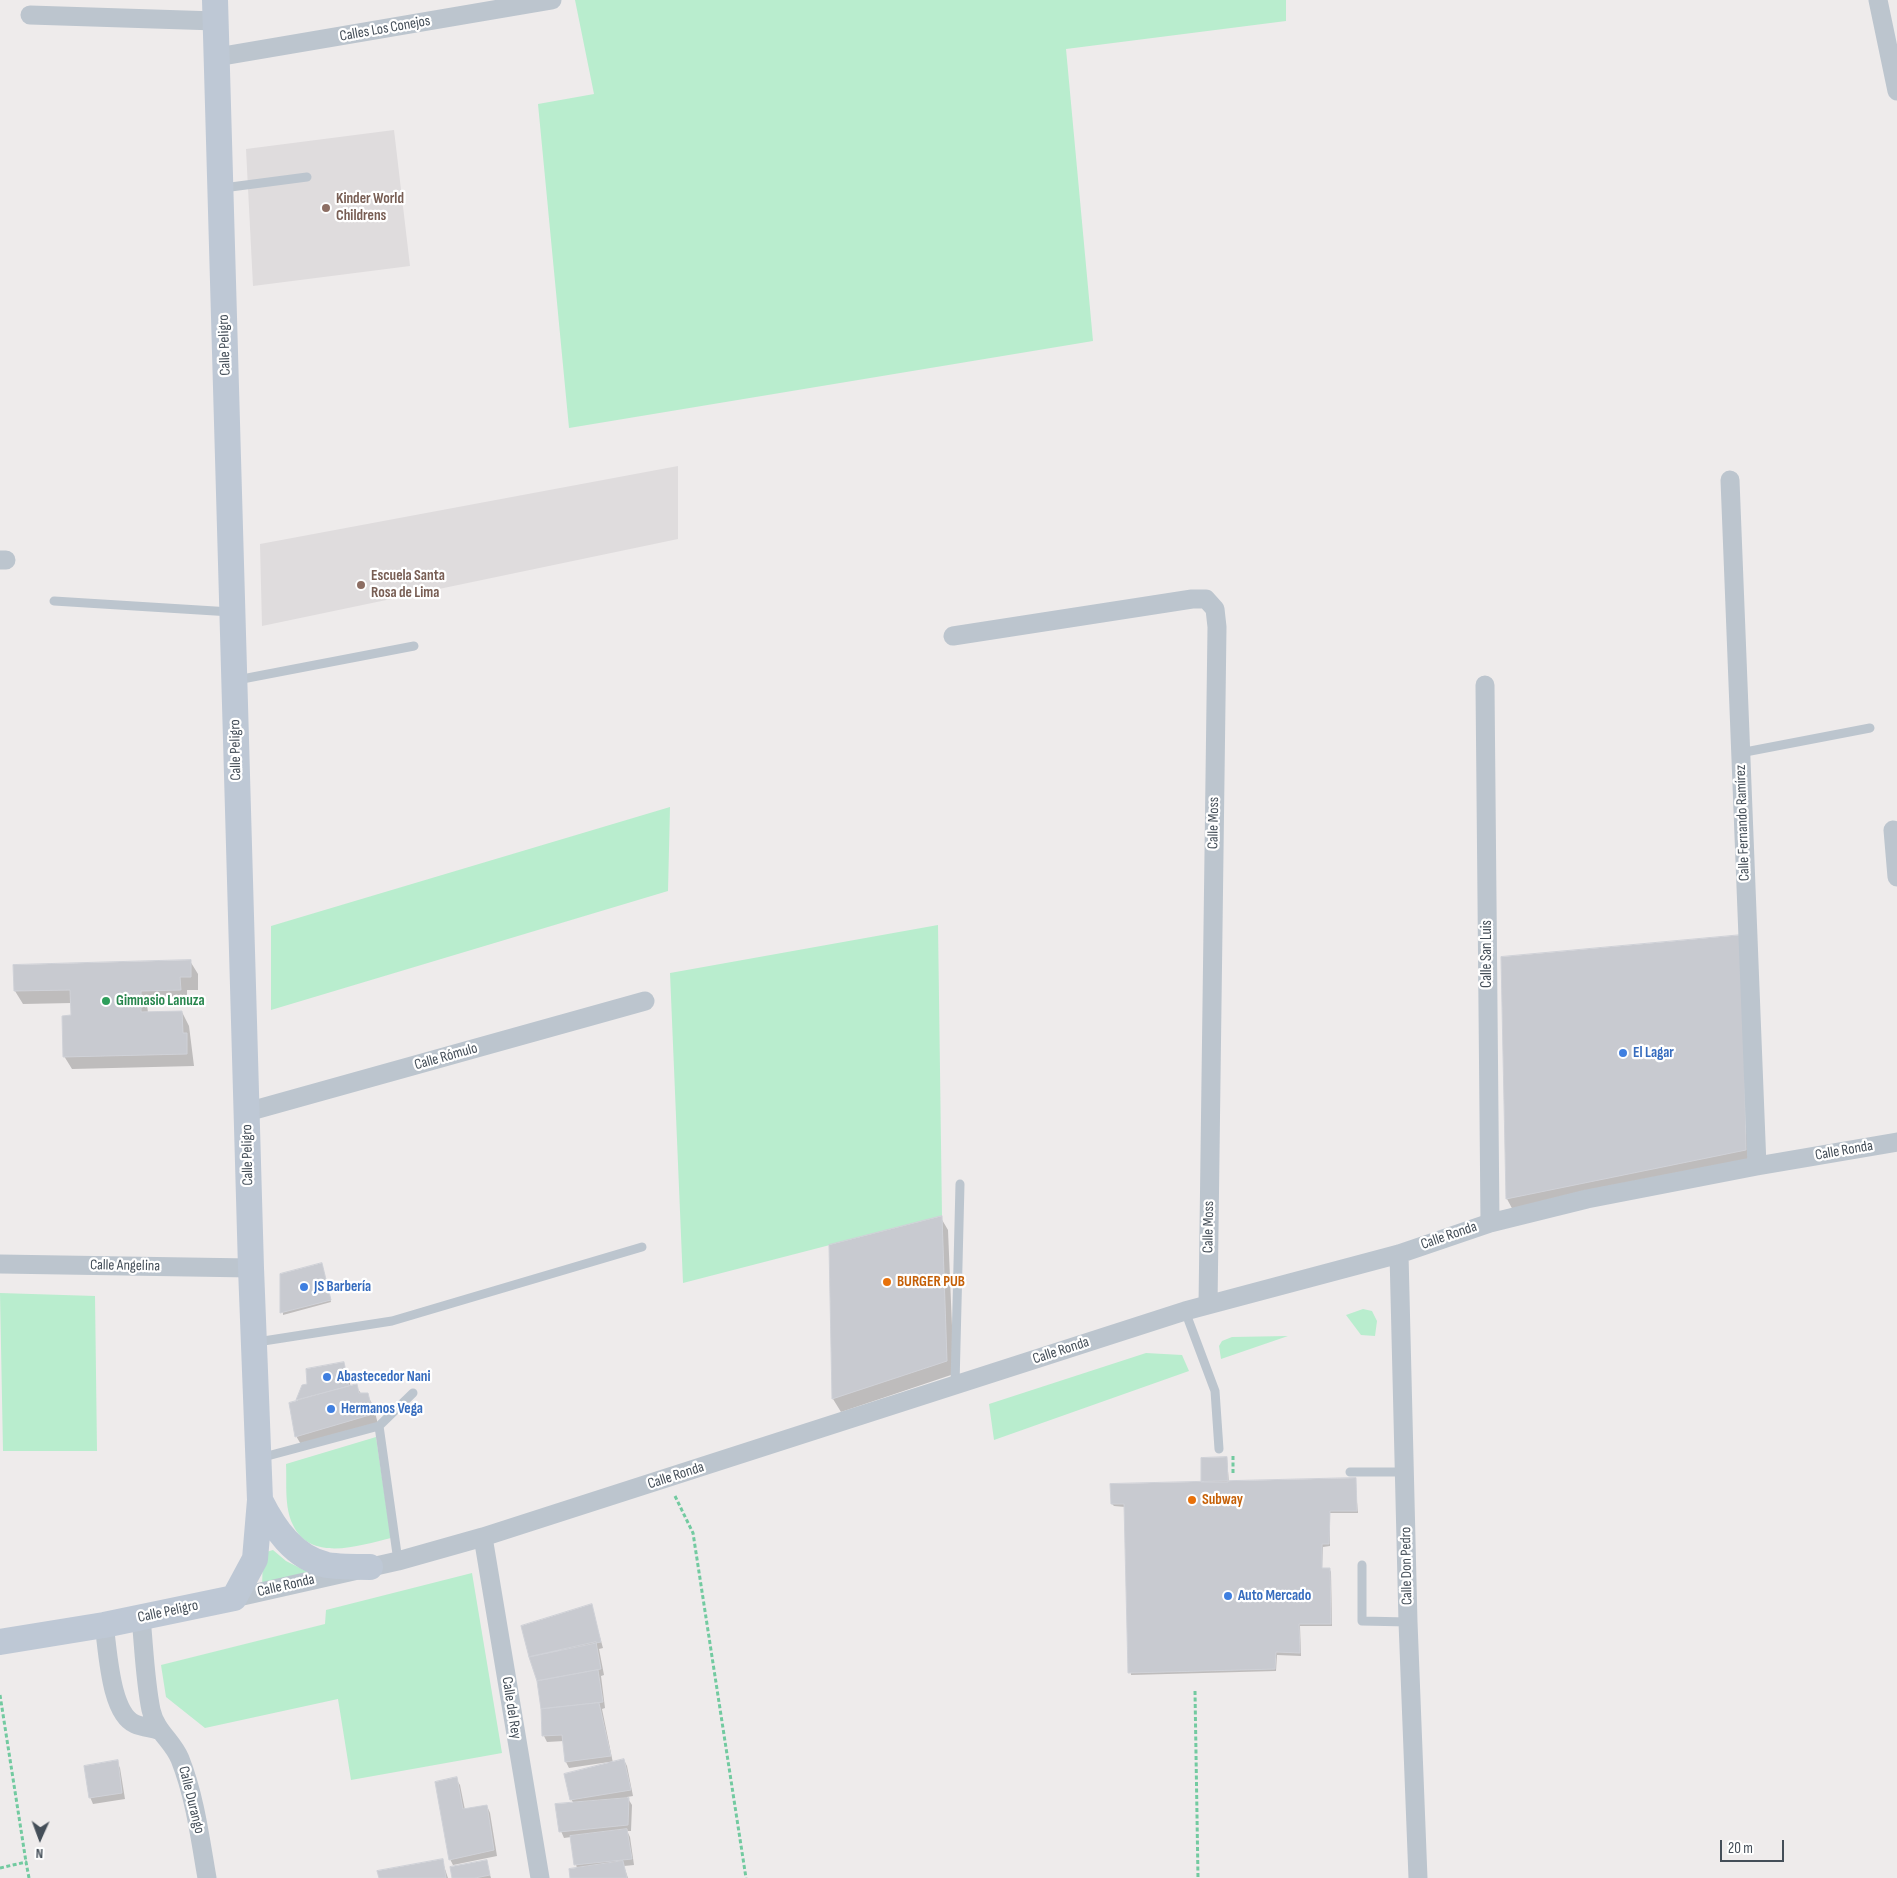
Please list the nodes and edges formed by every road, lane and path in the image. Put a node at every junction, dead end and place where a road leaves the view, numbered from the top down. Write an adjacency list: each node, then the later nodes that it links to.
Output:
1 (552, 0): 5 (street, Calles Los Conejos)
2 (1878, 0): 6 (street)
3 (216, 10): 4 (street); 5 (main road, Calle Peligro)
4 (30, 15)
5 (217, 57): 8 (main road, Calle Peligro)
6 (1897, 90)
7 (308, 177): 8 (lane)
8 (220, 188): 11 (main road, Calle Peligro)
9 (1730, 480): 17 (street, Calle Fernando Ramírez)
10 (54, 601): 11 (lane)
11 (233, 612): 14 (main road, Calle Peligro)
12 (953, 636): 30 (street, Calle Moss)
13 (414, 646): 14 (lane)
14 (235, 680): 21 (main road, Calle Peligro)
15 (1485, 685): 25 (street, Calle San Luis)
16 (1870, 728): 17 (lane)
17 (1740, 753): 23 (street, Calle Fernando Ramírez)
18 (1893, 830): 19 (street)
19 (1897, 877)
20 (644, 1001): 21 (street, Calle Rómulo)
21 (247, 1112): 29 (main road, Calle Peligro)
22 (1897, 1142): 23 (street, Calle Ronda)
23 (1757, 1166): 25 (street, Calle Ronda)
24 (960, 1184): 33 (lane)
25 (1490, 1223): 27 (street, Calle Ronda)
26 (642, 1247): 32 (lane)
27 (1398, 1254): 30 (street, Calle Ronda); 39 (street, Calle Don Pedro)
28 (0, 1264): 29 (street, Calle Angelina)
29 (251, 1268): 32 (main road, Calle Peligro)
30 (1208, 1304): 31 (street, Calle Ronda)
31 (1185, 1312): 33 (street, Calle Ronda); 36 (lane)
32 (254, 1343): 37 (main road, Calle Peligro)
33 (955, 1386): 40 (street, Calle Ronda)
34 (412, 1393): 35 (lane)
35 (379, 1426): 37 (lane); 43 (lane)
36 (1219, 1449)
37 (258, 1459): 41 (main road, Calle Peligro)
38 (1350, 1472): 39 (lane)
39 (1405, 1472): 48 (street, Calle Don Pedro)
40 (668, 1479): 42 (street, Calle Ronda); 59 (path)
41 (260, 1500): 45 (main road, Calle Peligro); 46 (main road, Calle Peligro)
42 (483, 1537): 43 (street, Calle Ronda); 58 (street, Calle del Rey)
43 (398, 1561): 45 (street, Calle Ronda)
44 (1362, 1565): 48 (lane)
45 (370, 1567): 46 (street, Calle Ronda)
46 (234, 1598): 47 (main road, Calle Peligro)
47 (141, 1618): 49 (main road, Calle Peligro); 53 (street, Calle Durango)
48 (1408, 1622): 61 (street, Calle Don Pedro)
49 (104, 1625): 50 (main road, Calle Peligro); 53 (street)
50 (0, 1642)
51 (1195, 1692): 60 (path)
52 (0, 1695): 54 (path)
53 (158, 1730): 57 (street, Calle Durango)
54 (26, 1862): 55 (path); 56 (path)
55 (0, 1868)
56 (29, 1878)
57 (207, 1878)
58 (540, 1878)
59 (746, 1878)
60 (1198, 1878)
61 (1418, 1878)

